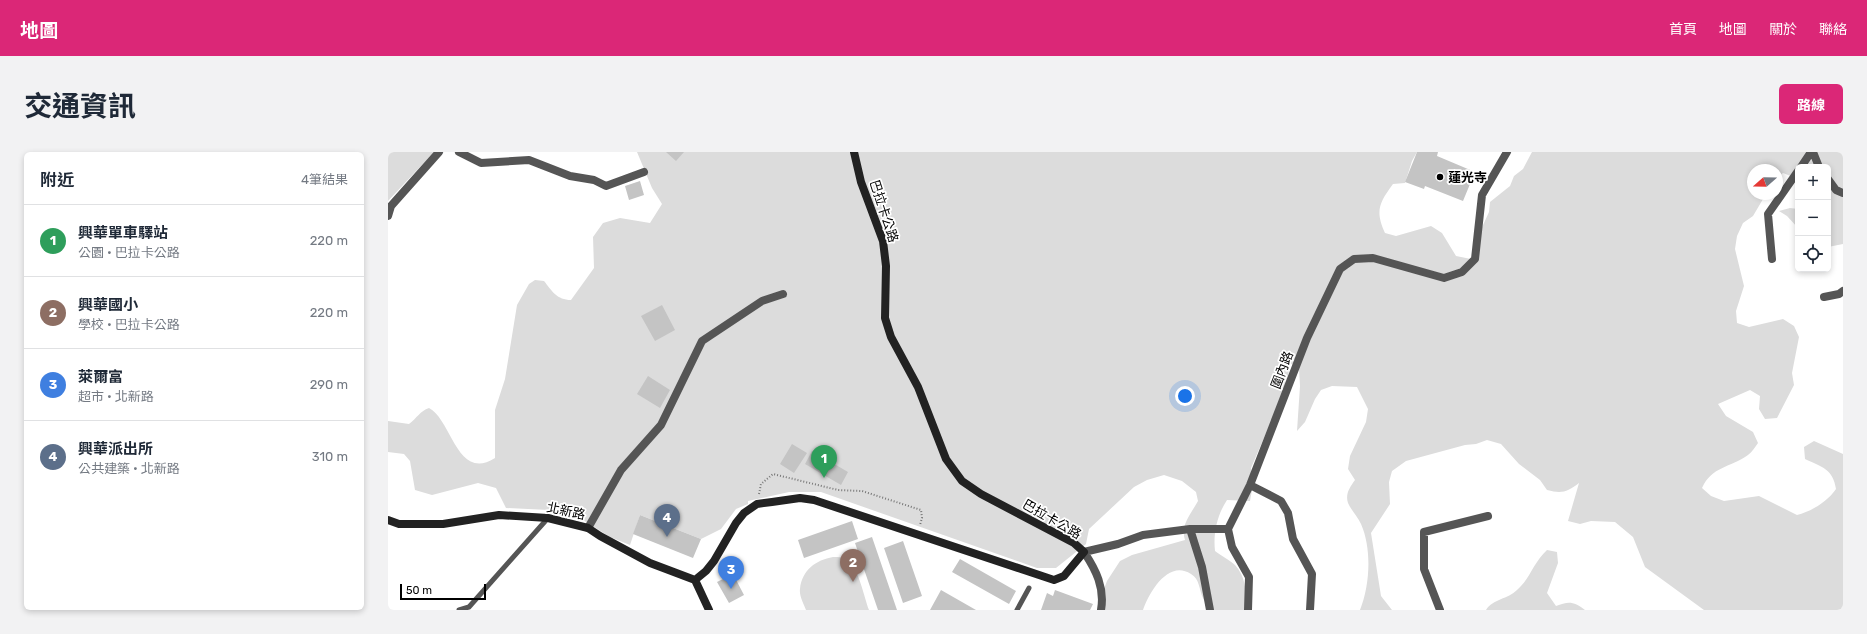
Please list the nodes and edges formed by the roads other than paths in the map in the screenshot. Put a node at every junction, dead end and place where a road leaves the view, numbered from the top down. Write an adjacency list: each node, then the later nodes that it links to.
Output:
1 (439, 152): 12 (street)
2 (459, 152): 8 (street)
3 (854, 152): 24 (main road, 巴拉卡公路)
4 (1507, 152): 17 (street, 圍內路)
5 (1812, 152): 6 (street); 7 (street)
6 (1803, 164)
7 (1818, 164)
8 (644, 172)
9 (1795, 175): 13 (street)
10 (1831, 183): 11 (street)
11 (1843, 192)
12 (388, 216)
13 (1772, 259)
14 (1843, 291): 16 (street)
15 (783, 294): 21 (street)
16 (1824, 297)
17 (1250, 485): 23 (street, 圍內路); 33 (street)
18 (1488, 516): 34 (street)
19 (548, 518): 20 (main road, 北新路); 21 (main road, 北新路); 27 (lane)
20 (388, 520)
21 (588, 528): 25 (main road, 北新路)
22 (1190, 529): 23 (street); 24 (street); 31 (street)
23 (1228, 529): 32 (street)
24 (1084, 552): 25 (main road, 巴拉卡公路); 30 (street)
25 (695, 580): 28 (main road)
26 (1029, 588): 29 (lane)
27 (459, 610)
28 (709, 610)
29 (1016, 610)
30 (1101, 610)
31 (1210, 610)
32 (1248, 610)
33 (1310, 610)
34 (1440, 610)

